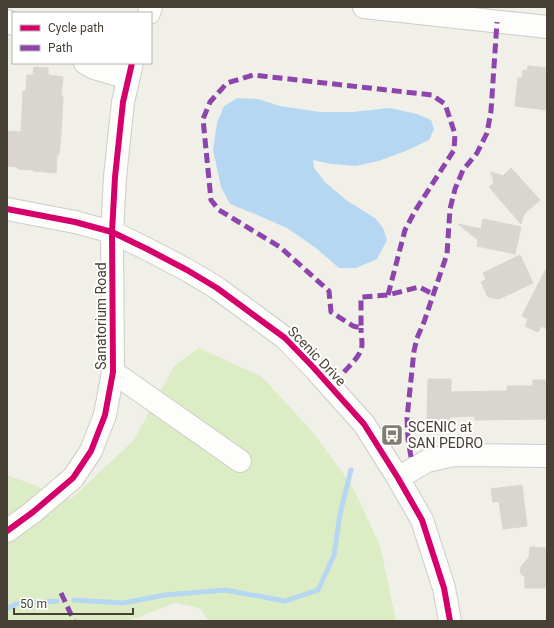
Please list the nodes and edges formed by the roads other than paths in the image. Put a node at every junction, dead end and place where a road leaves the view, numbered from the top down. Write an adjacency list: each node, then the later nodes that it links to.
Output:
1 (364, 7): 2 (street)
2 (547, 27)
3 (88, 64): 4 (street)
4 (130, 71): 6 (street, Sanatorium Road)
5 (7, 209): 6 (street, Scenic Drive)
6 (112, 232): 7 (street, Sanatorium Road); 10 (street, Scenic Drive)
7 (113, 372): 9 (street); 11 (street, Sanatorium Road)
8 (547, 456): 10 (street)
9 (240, 461)
10 (398, 478): 12 (street, Scenic Drive)
11 (7, 531)
12 (450, 621)

